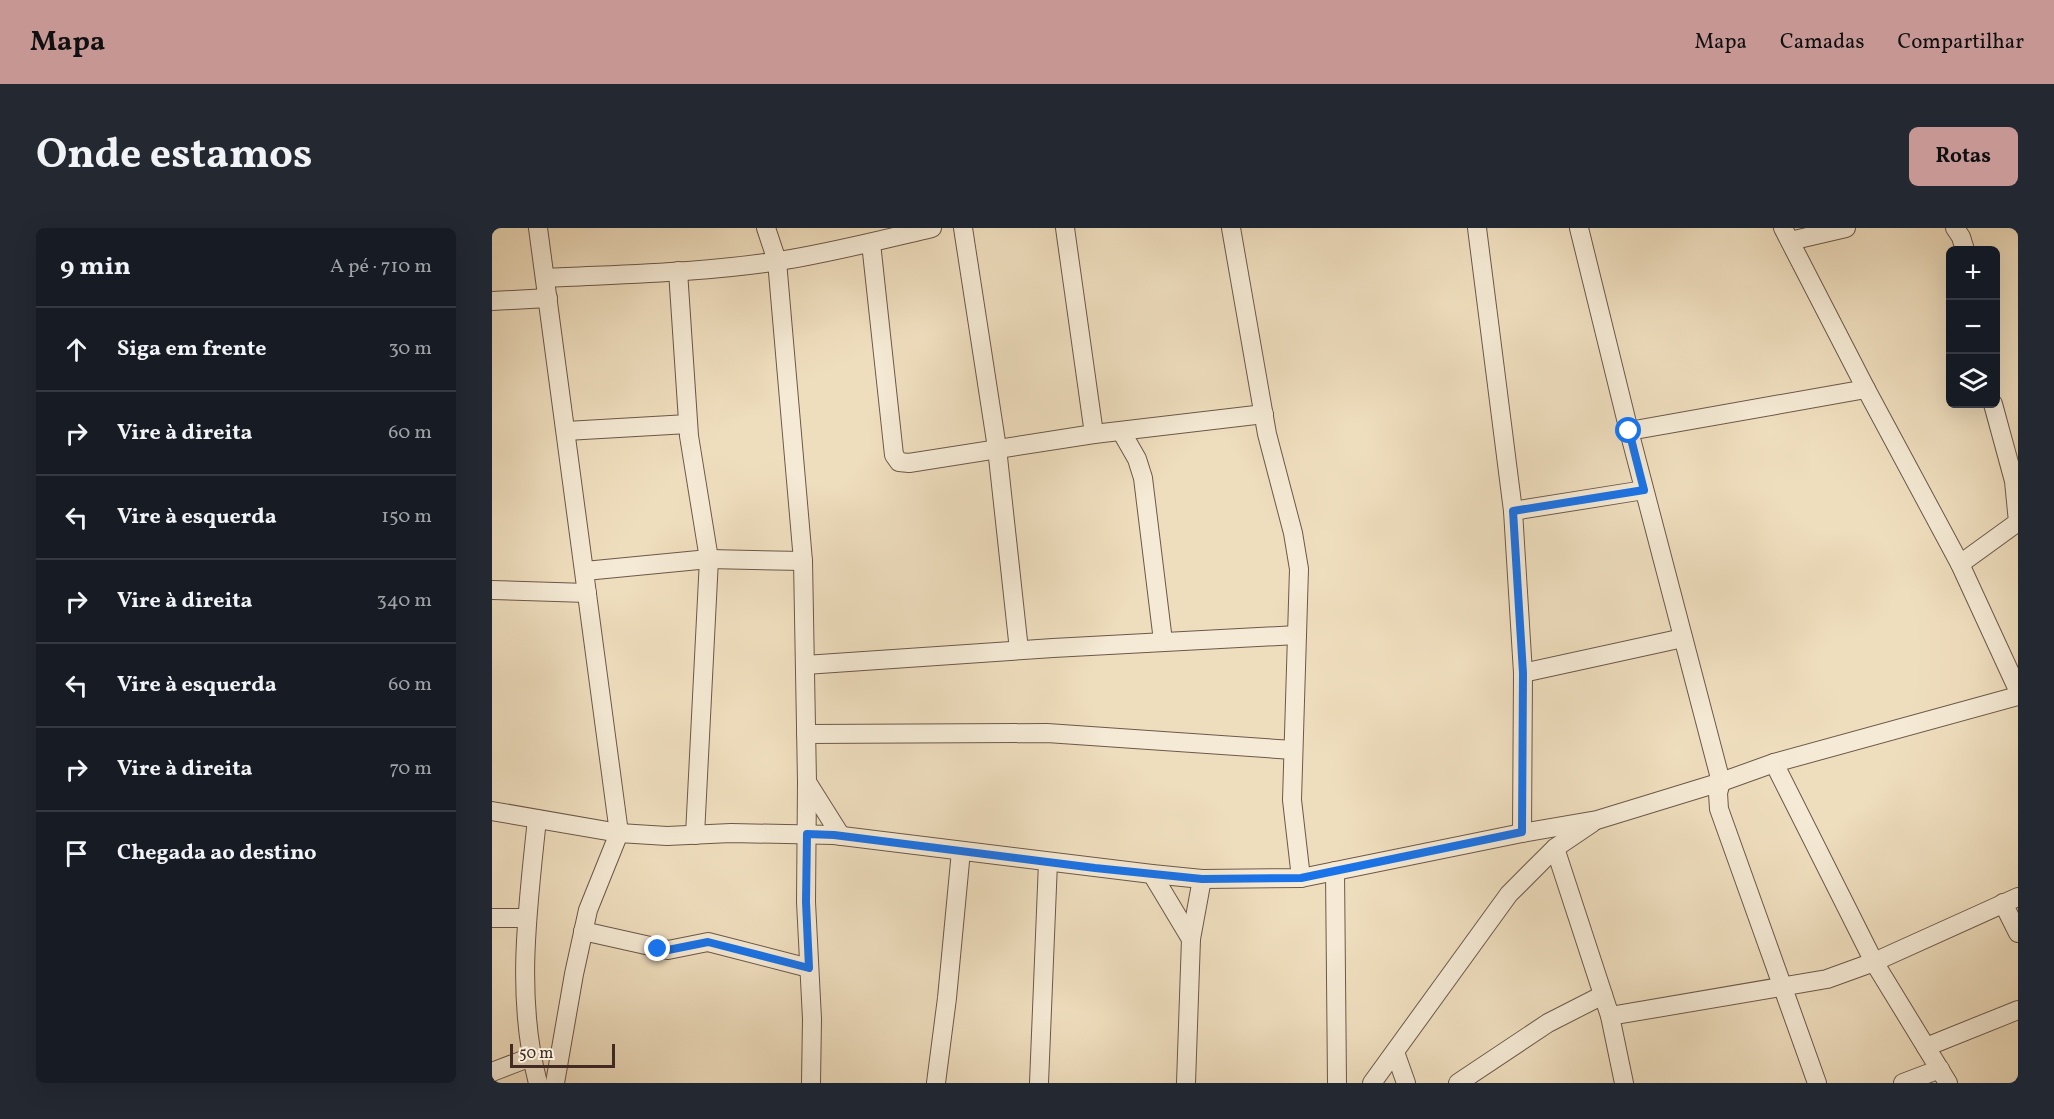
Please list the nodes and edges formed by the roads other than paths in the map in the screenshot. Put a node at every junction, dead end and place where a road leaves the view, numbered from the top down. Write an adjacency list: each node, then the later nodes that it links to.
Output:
1 (538, 228): 16 (street)
2 (766, 228): 14 (street)
3 (932, 228): 12 (street)
4 (963, 228): 27 (street)
5 (1065, 228): 26 (street)
6 (1231, 228): 21 (street)
7 (1477, 228): 29 (street)
8 (1579, 228): 25 (street)
9 (1845, 228): 11 (street)
10 (1955, 228): 13 (street)
11 (1787, 235): 19 (street)
12 (871, 243): 14 (street); 27 (street)
13 (1964, 246)
14 (777, 261): 15 (street); 31 (street)
15 (678, 271): 16 (street); 22 (street)
16 (545, 278): 17 (street)
17 (548, 298): 18 (street); 23 (street)
18 (492, 302)
19 (1866, 389): 25 (street); 32 (street)
20 (1994, 408): 32 (street)
21 (1264, 414): 24 (street); 36 (street)
22 (688, 424): 23 (street); 30 (street)
23 (566, 431): 33 (street)
24 (1121, 431): 26 (street); 38 (street)
25 (1629, 431): 28 (street)
26 (1094, 434): 27 (street)
27 (997, 448): 39 (street)
28 (1644, 490): 29 (street); 37 (street)
29 (1513, 511): 41 (street)
30 (709, 559): 31 (street); 33 (street); 55 (street)
31 (802, 561): 40 (street)
32 (1960, 564): 42 (street)
33 (585, 572): 35 (street)
34 (492, 590): 35 (street)
35 (587, 593): 53 (street)
36 (1297, 635): 38 (street); 45 (street)
37 (1683, 638): 41 (street); 48 (street)
38 (1163, 641): 39 (street)
39 (1019, 650): 40 (street)
40 (805, 665): 44 (street)
41 (1523, 673): 52 (street)
42 (2018, 690)
43 (2018, 696): 46 (street)
44 (806, 734): 45 (street); 47 (street)
45 (1293, 750): 62 (street)
46 (1774, 763): 48 (street); 70 (street)
47 (807, 782): 54 (street); 56 (street)
48 (1721, 782): 51 (street); 72 (street)
49 (492, 811): 50 (street)
50 (537, 819): 53 (street); 66 (street)
51 (1597, 820): 52 (street); 57 (street)
52 (1522, 832): 60 (street)
53 (619, 833): 55 (street); 67 (street)
54 (807, 834): 55 (street); 56 (street); 71 (street)
55 (695, 835)
56 (842, 836): 58 (street)
57 (1555, 848): 73 (street); 77 (street)
58 (961, 851): 59 (street); 84 (street)
59 (1048, 862): 61 (street); 85 (street)
60 (1335, 871): 62 (street); 87 (street)
61 (1152, 874): 63 (street); 69 (street)
62 (1301, 878): 63 (street)
63 (1202, 879): 69 (street)
64 (2011, 900): 68 (street); 70 (street)
65 (492, 918): 66 (street)
66 (526, 918): 78 (street)
67 (583, 931): 71 (street); 82 (street)
68 (2018, 933)
69 (1191, 939): 86 (street)
70 (1874, 962): 72 (street); 76 (street)
71 (809, 968): 83 (street)
72 (1783, 985): 75 (street); 92 (street)
73 (1603, 995): 75 (street); 90 (street)
74 (2018, 1010): 76 (street)
75 (1610, 1016): 91 (street)
76 (1926, 1047): 80 (street)
77 (1395, 1052): 88 (street); 89 (street)
78 (531, 1057): 79 (street); 81 (street)
79 (492, 1072)
80 (1944, 1076): 93 (street)
81 (538, 1083)
82 (555, 1083)
83 (811, 1083)
84 (936, 1083)
85 (1040, 1083)
86 (1186, 1083)
87 (1337, 1083)
88 (1372, 1083)
89 (1406, 1083)
90 (1458, 1083)
91 (1624, 1083)
92 (1817, 1083)
93 (1903, 1083)

